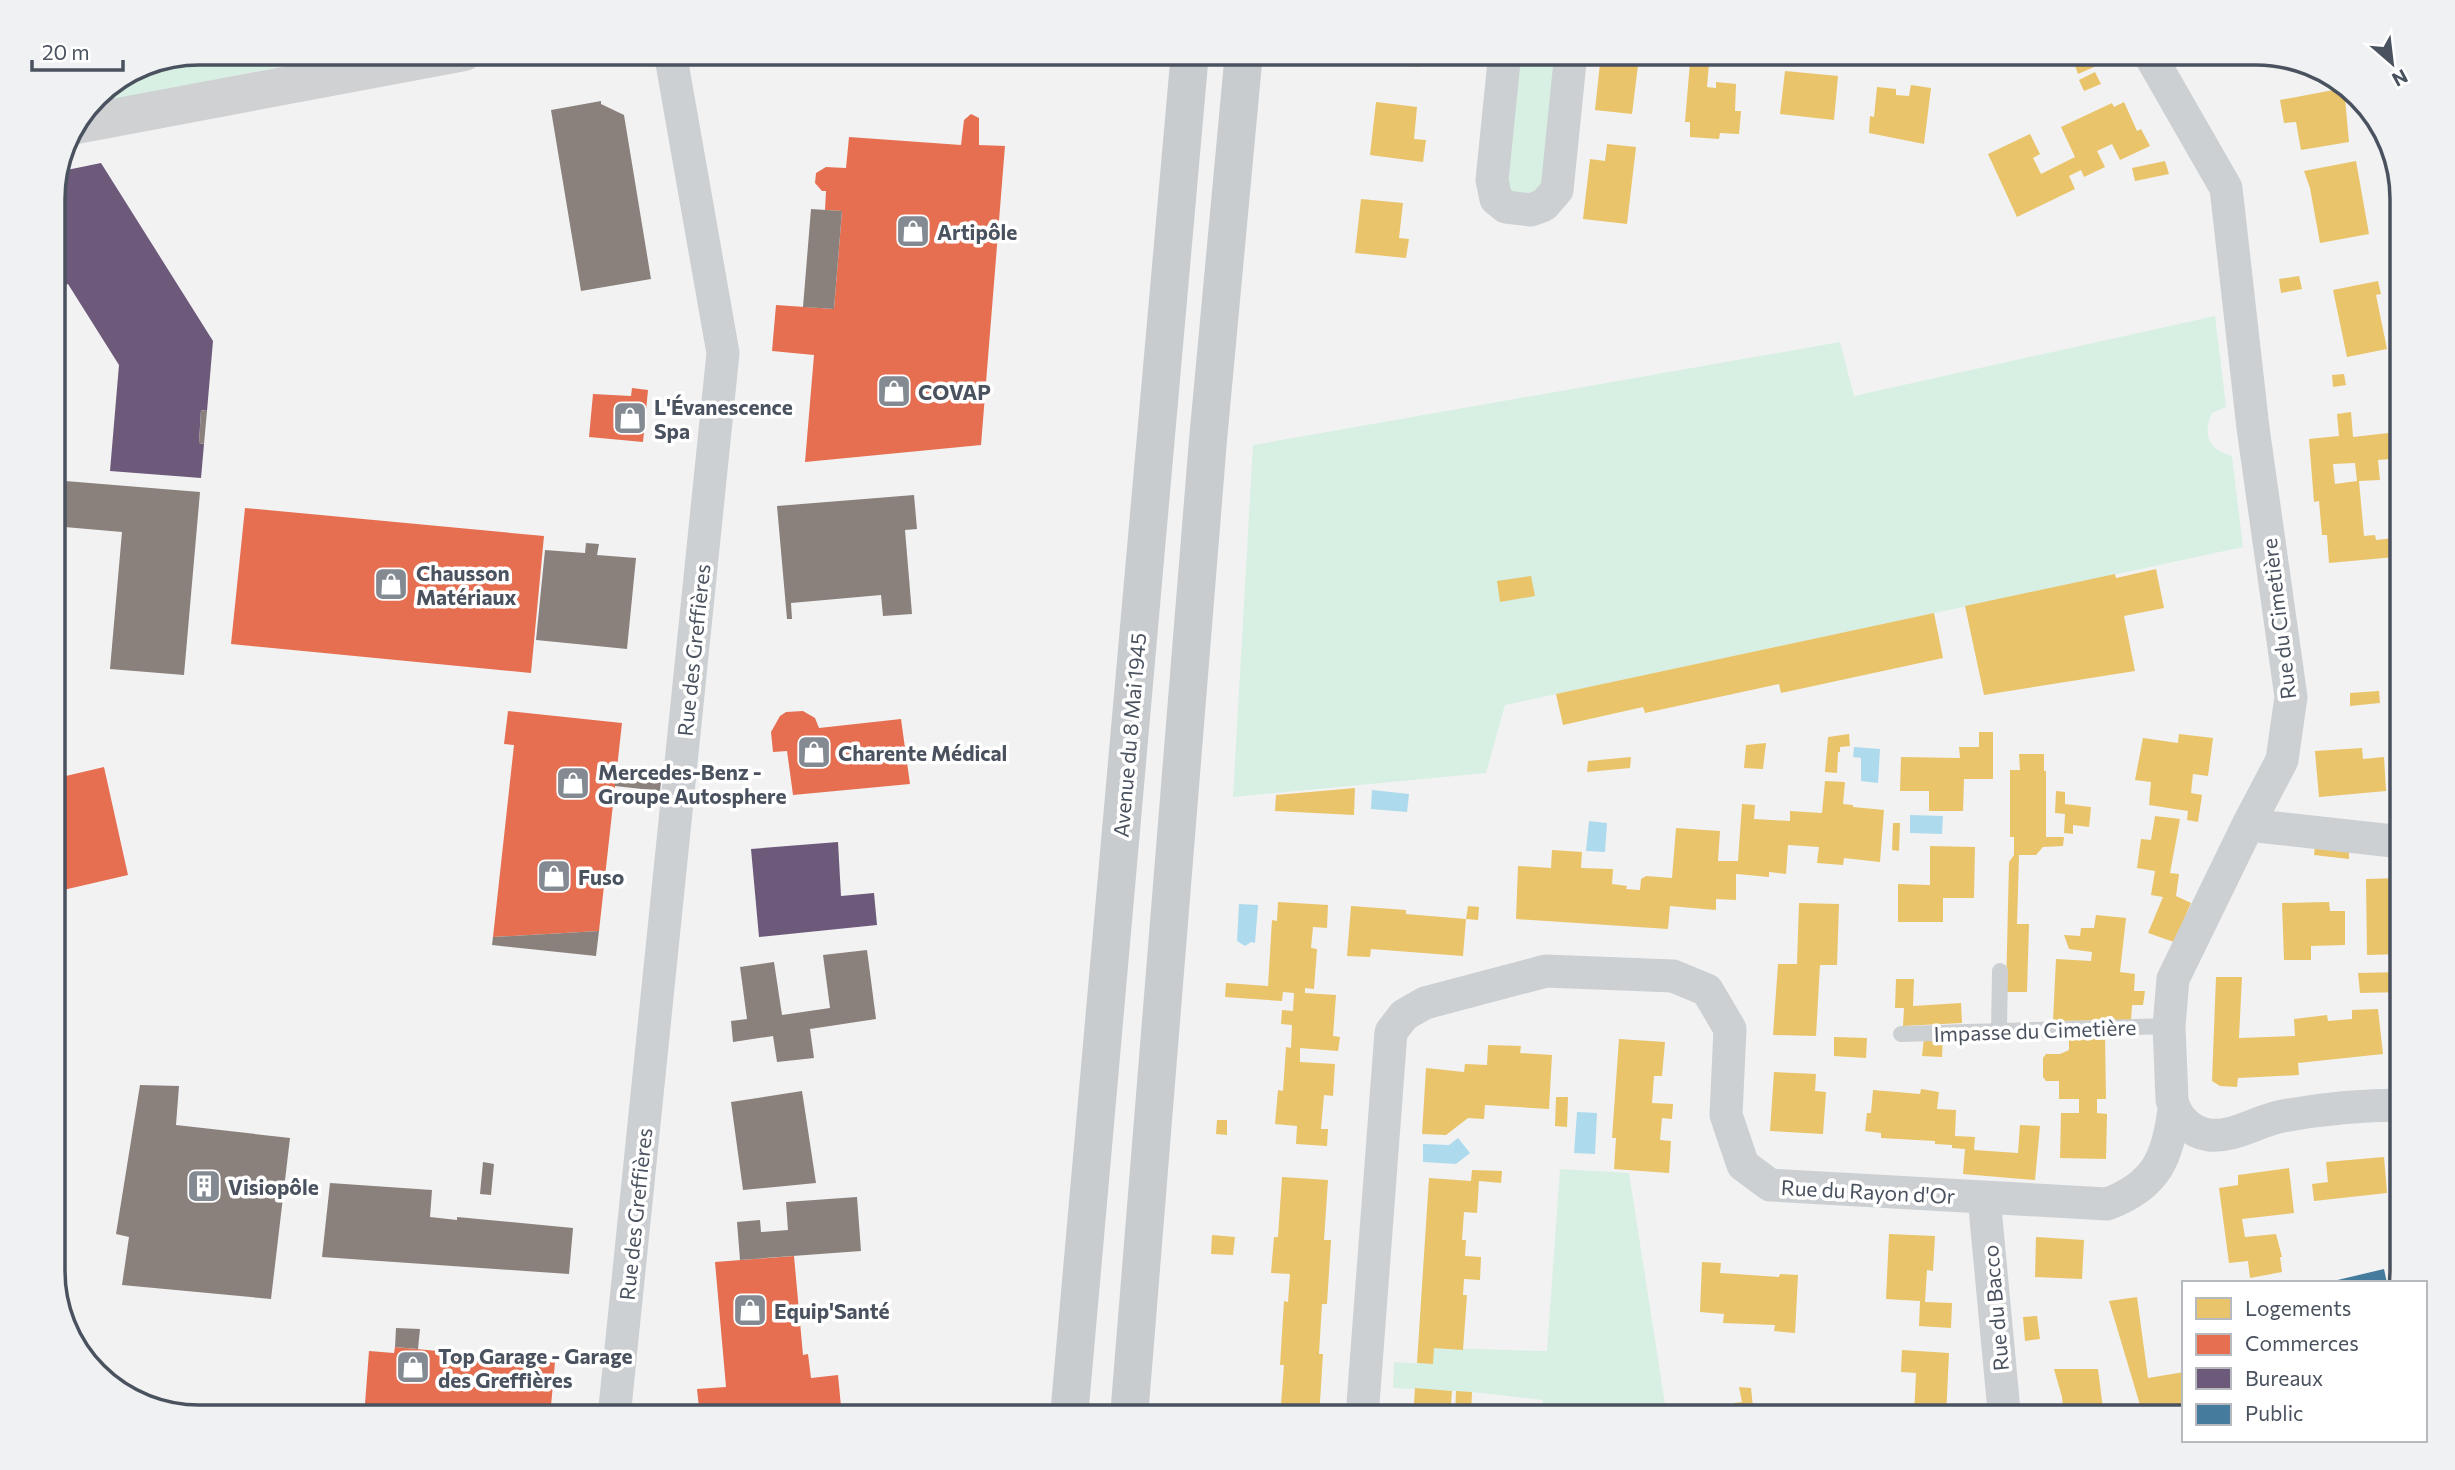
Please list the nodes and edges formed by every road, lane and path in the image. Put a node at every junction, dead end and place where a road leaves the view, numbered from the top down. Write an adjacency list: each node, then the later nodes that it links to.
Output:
1 (395, 65): 8 (street)
2 (672, 65): 20 (street, Rue des Greffières)
3 (1189, 65): 21 (main road, Avenue du 8 Mai 1945)
4 (1243, 65): 22 (main road)
5 (1504, 65): 6 (street)
6 (1570, 65)
7 (2155, 65): 9 (street, Rue du Cimetière)
8 (88, 123)
9 (2248, 825): 10 (street); 12 (street, Rue du Cimetière)
10 (2390, 841)
11 (2000, 971): 13 (lane)
12 (2169, 1026): 13 (lane, Impasse du Cimetière); 16 (street, Rue du Cimetière)
13 (1999, 1031): 14 (lane, Impasse du Cimetière)
14 (1900, 1034)
15 (2390, 1105): 17 (street)
16 (2174, 1109): 17 (street); 18 (street, Rue du Rayon d'Or)
17 (2221, 1135): 18 (street)
18 (2162, 1162): 19 (street, Rue du Rayon d'Or)
19 (1984, 1197): 23 (street, Rue du Rayon d'Or); 24 (street, Rue du Bacco)
20 (615, 1405)
21 (1070, 1405)
22 (1130, 1405)
23 (1363, 1405)
24 (2003, 1405)

